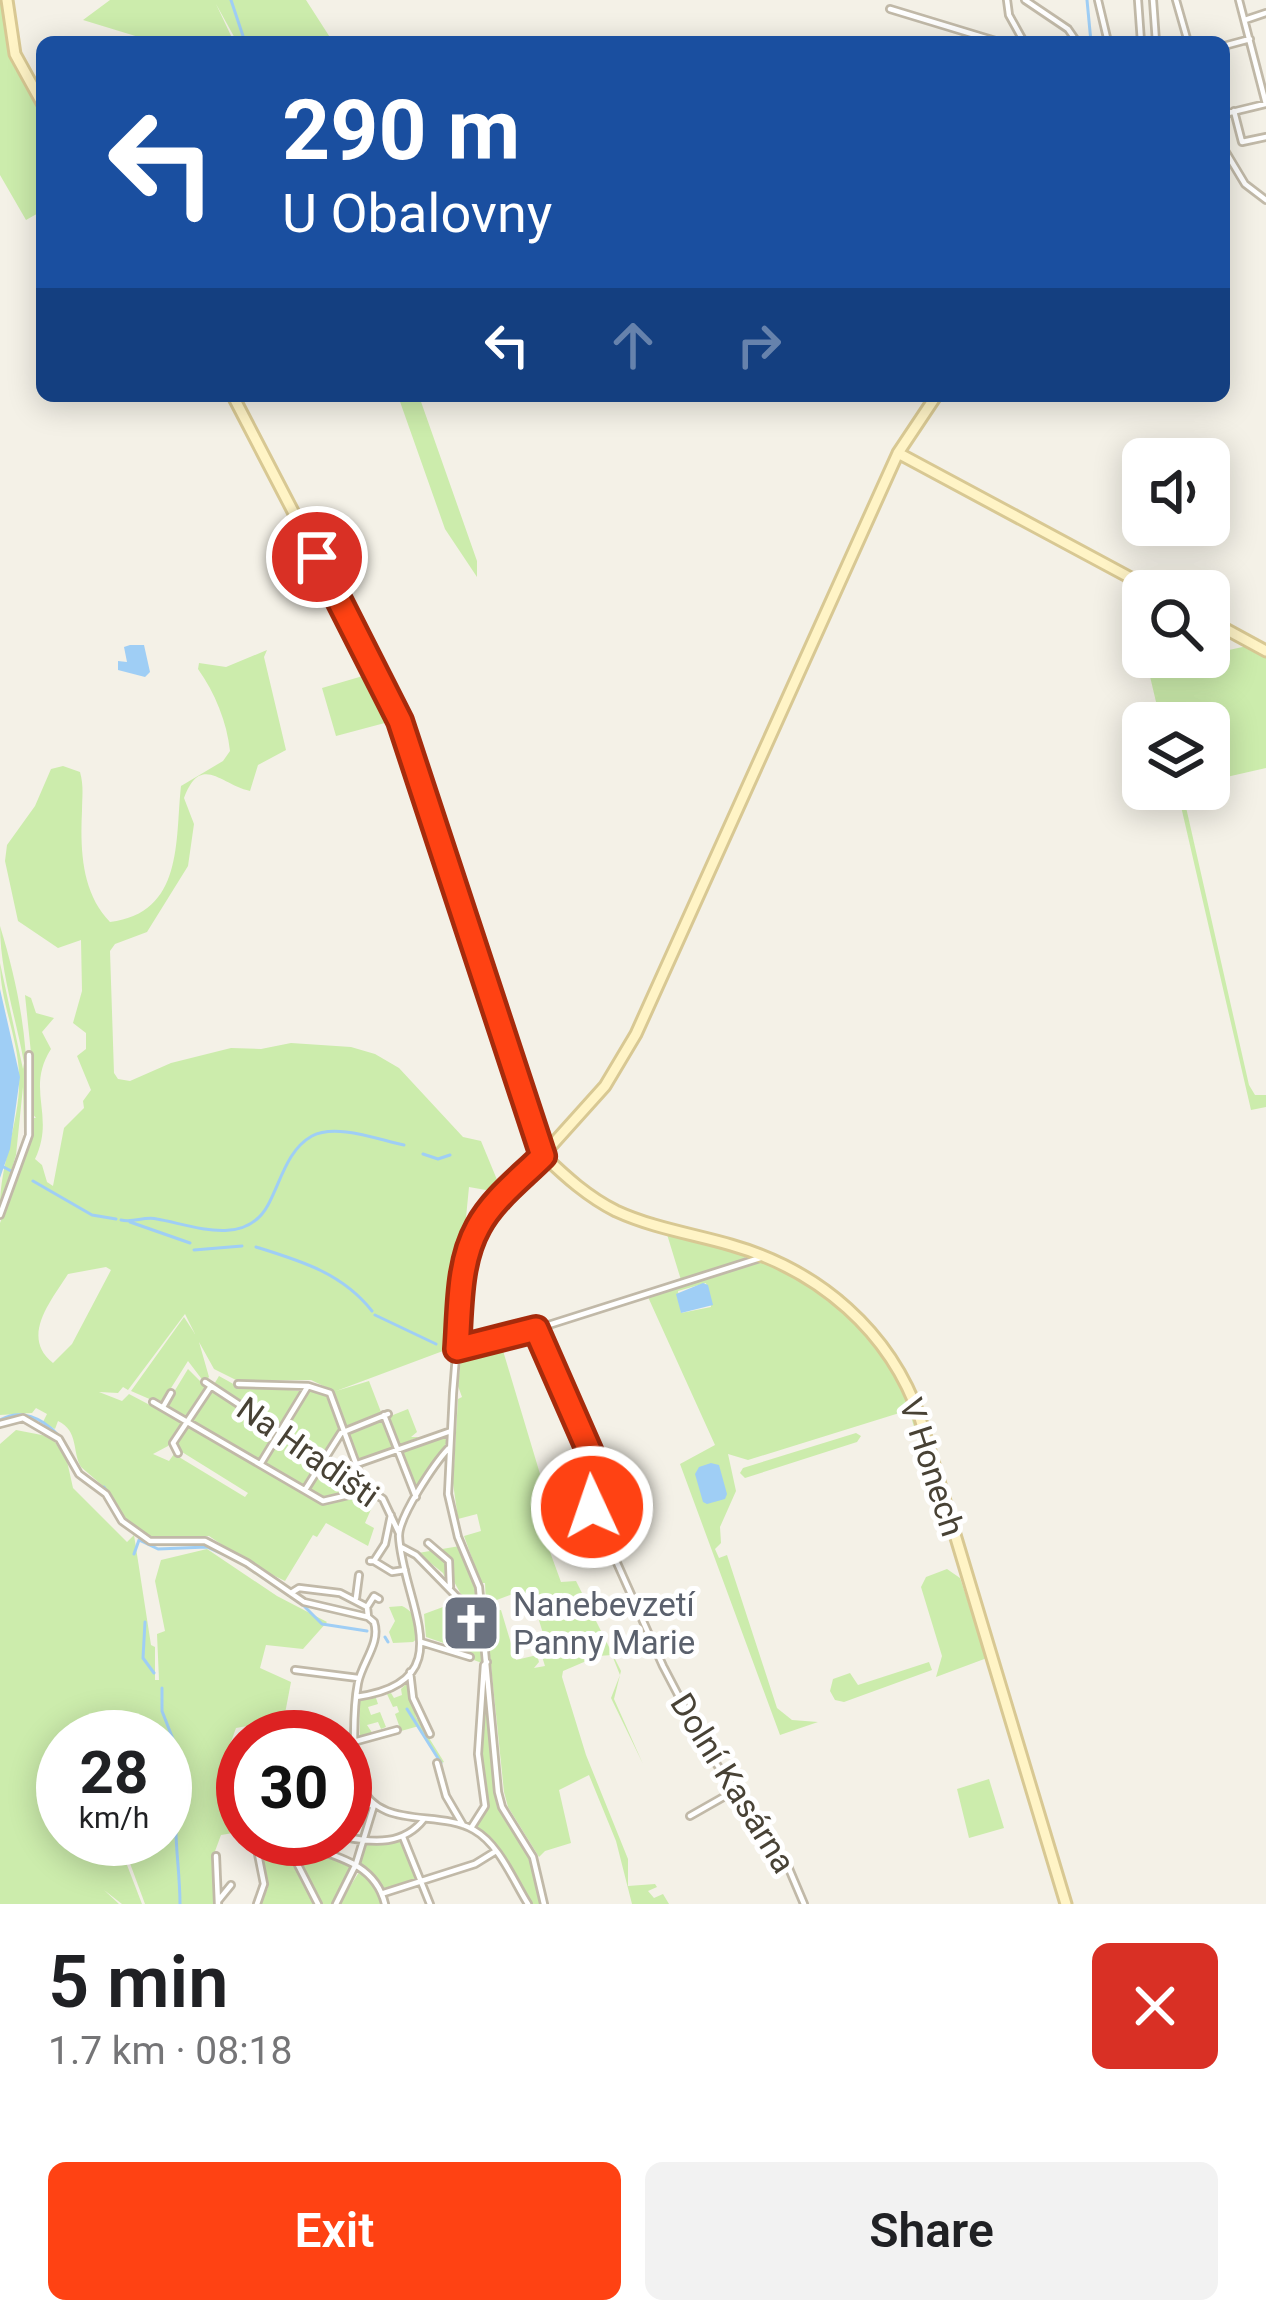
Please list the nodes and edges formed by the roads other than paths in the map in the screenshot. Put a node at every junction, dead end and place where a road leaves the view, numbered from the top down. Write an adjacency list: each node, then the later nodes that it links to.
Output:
1 (8, 0): 21 (street)
2 (1007, 0): 13 (street)
3 (1025, 0): 14 (street)
4 (1098, 0): 15 (street)
5 (1138, 0): 16 (street)
6 (1153, 0): 17 (street)
7 (1176, 0): 18 (street)
8 (1239, 0): 11 (street)
9 (890, 9): 12 (street)
10 (1266, 13): 11 (street)
11 (1245, 20): 19 (street)
12 (972, 36)
13 (1021, 36)
14 (1073, 36)
15 (1107, 36)
16 (1141, 36)
17 (1156, 36)
18 (1186, 36)
19 (1250, 39): 20 (street); 22 (street)
20 (1230, 44)
21 (36, 92)
22 (1265, 105): 23 (street)
23 (1234, 111): 24 (street); 25 (street)
24 (1230, 112)
25 (1266, 137)
26 (1230, 159): 27 (street)
27 (1266, 200)
28 (236, 402): 35 (street)
29 (932, 402): 30 (street)
30 (898, 453): 31 (street); 35 (street)
31 (1122, 573)
32 (1230, 631): 33 (street)
33 (1266, 651)
34 (29, 1055): 36 (street)
35 (543, 1156): 37 (street, V Honech); 39 (street)
36 (0, 1216)
37 (766, 1256): 38 (street); 111 (street, V Honech)
38 (536, 1329): 39 (street); 84 (street, Dolní Kasárna)
39 (457, 1349): 49 (street)
40 (238, 1384): 41 (street)
41 (308, 1386): 47 (street); 48 (street)
42 (171, 1393): 44 (street)
43 (153, 1402): 44 (street)
44 (163, 1407): 45 (street)
45 (188, 1421): 48 (street, Na Hradišti); 52 (street); 54 (street)
46 (0, 1424): 66 (street)
47 (344, 1430): 50 (street); 53 (street); 55 (street)
48 (281, 1431): 53 (street, Na Hradišti); 54 (street)
49 (451, 1431): 50 (street); 51 (street)
50 (397, 1448): 55 (street); 58 (street)
51 (450, 1449): 58 (street); 69 (street)
52 (178, 1453)
53 (325, 1458): 56 (street); 57 (street, Na Hradišti)
54 (261, 1464): 56 (street)
55 (357, 1464): 57 (street)
56 (305, 1490): 57 (street)
57 (366, 1491): 59 (street, Na Hradišti)
58 (416, 1497): 60 (street)
59 (392, 1514): 60 (street, Na Hradišti); 63 (street)
60 (399, 1533): 62 (street, Na Hradišti)
61 (428, 1543): 65 (street)
62 (401, 1547): 63 (street, Na Hradišti); 65 (street)
63 (405, 1570): 72 (street, Na Hradišti)
64 (359, 1575): 67 (street)
65 (450, 1587): 69 (street)
66 (292, 1593): 67 (street); 71 (street)
67 (356, 1598): 70 (street)
68 (380, 1599): 70 (street)
69 (480, 1600): 74 (street)
70 (367, 1606): 71 (street)
71 (368, 1616): 77 (street)
72 (422, 1642): 73 (street); 76 (street)
73 (470, 1657)
74 (487, 1662): 90 (street); 109 (street)
75 (295, 1670): 77 (street)
76 (410, 1672): 78 (street); 81 (street)
77 (358, 1678): 78 (street)
78 (356, 1697): 79 (street)
79 (357, 1710)
80 (397, 1730): 82 (street)
81 (430, 1734)
82 (372, 1736)
83 (437, 1763): 90 (street)
84 (734, 1790): 88 (street); 110 (street, Dolní Kasárna)
85 (372, 1801): 86 (street)
86 (374, 1804): 87 (street); 89 (street)
87 (372, 1811)
88 (689, 1816)
89 (424, 1819): 90 (street); 91 (street)
90 (467, 1826): 93 (street)
91 (402, 1836): 92 (street); 99 (street)
92 (372, 1842)
93 (496, 1851): 99 (street); 108 (street)
94 (216, 1866): 102 (street)
95 (260, 1866): 103 (street)
96 (299, 1866): 104 (street)
97 (355, 1866): 105 (street)
98 (358, 1866): 101 (street)
99 (424, 1882): 101 (street); 107 (street)
100 (231, 1885): 102 (street)
101 (382, 1893): 106 (street)
102 (218, 1902)
103 (257, 1904)
104 (318, 1904)
105 (336, 1904)
106 (385, 1904)
107 (430, 1904)
108 (527, 1904)
109 (544, 1904)
110 (804, 1904)
111 (1066, 1904)

